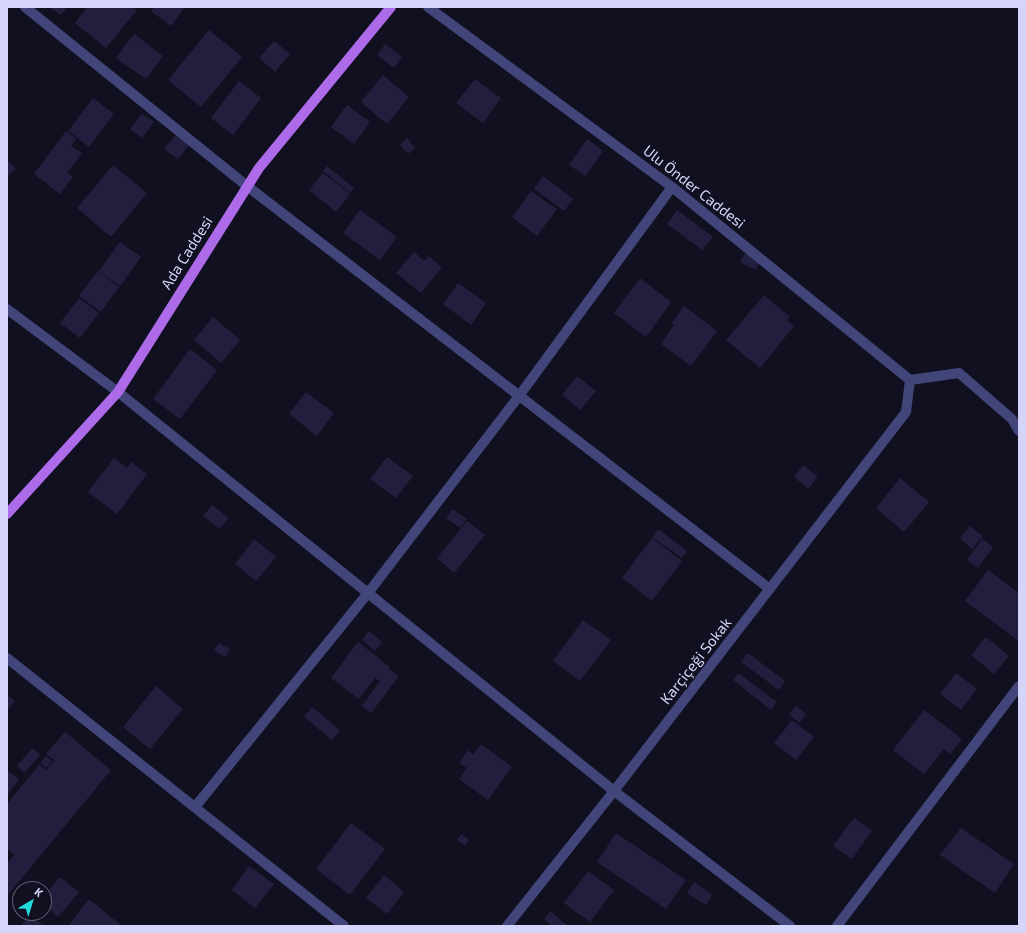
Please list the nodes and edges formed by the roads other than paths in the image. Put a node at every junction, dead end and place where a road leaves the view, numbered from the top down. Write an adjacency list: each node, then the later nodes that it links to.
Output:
1 (25, 7): 4 (street)
2 (392, 7): 4 (main road, Ada Caddesi)
3 (428, 7): 5 (street, Ulu Önder Caddesi)
4 (247, 186): 8 (main road, Ada Caddesi); 9 (street)
5 (672, 187): 7 (street, Ulu Önder Caddesi); 9 (street)
6 (7, 309): 8 (street)
7 (910, 380): 10 (street); 12 (street, Karçiçeği Sokak)
8 (118, 392): 11 (main road, Ada Caddesi); 13 (street)
9 (519, 396): 12 (street); 13 (street)
10 (1019, 431)
11 (7, 514)
12 (770, 589): 16 (street, Karçiçeği Sokak)
13 (368, 593): 16 (street); 17 (street)
14 (7, 658): 17 (street)
15 (1019, 686): 21 (street)
16 (614, 791): 19 (street, Karçiçeği Sokak); 20 (street)
17 (195, 807): 18 (street)
18 (344, 926)
19 (507, 926)
20 (790, 926)
21 (837, 926)

